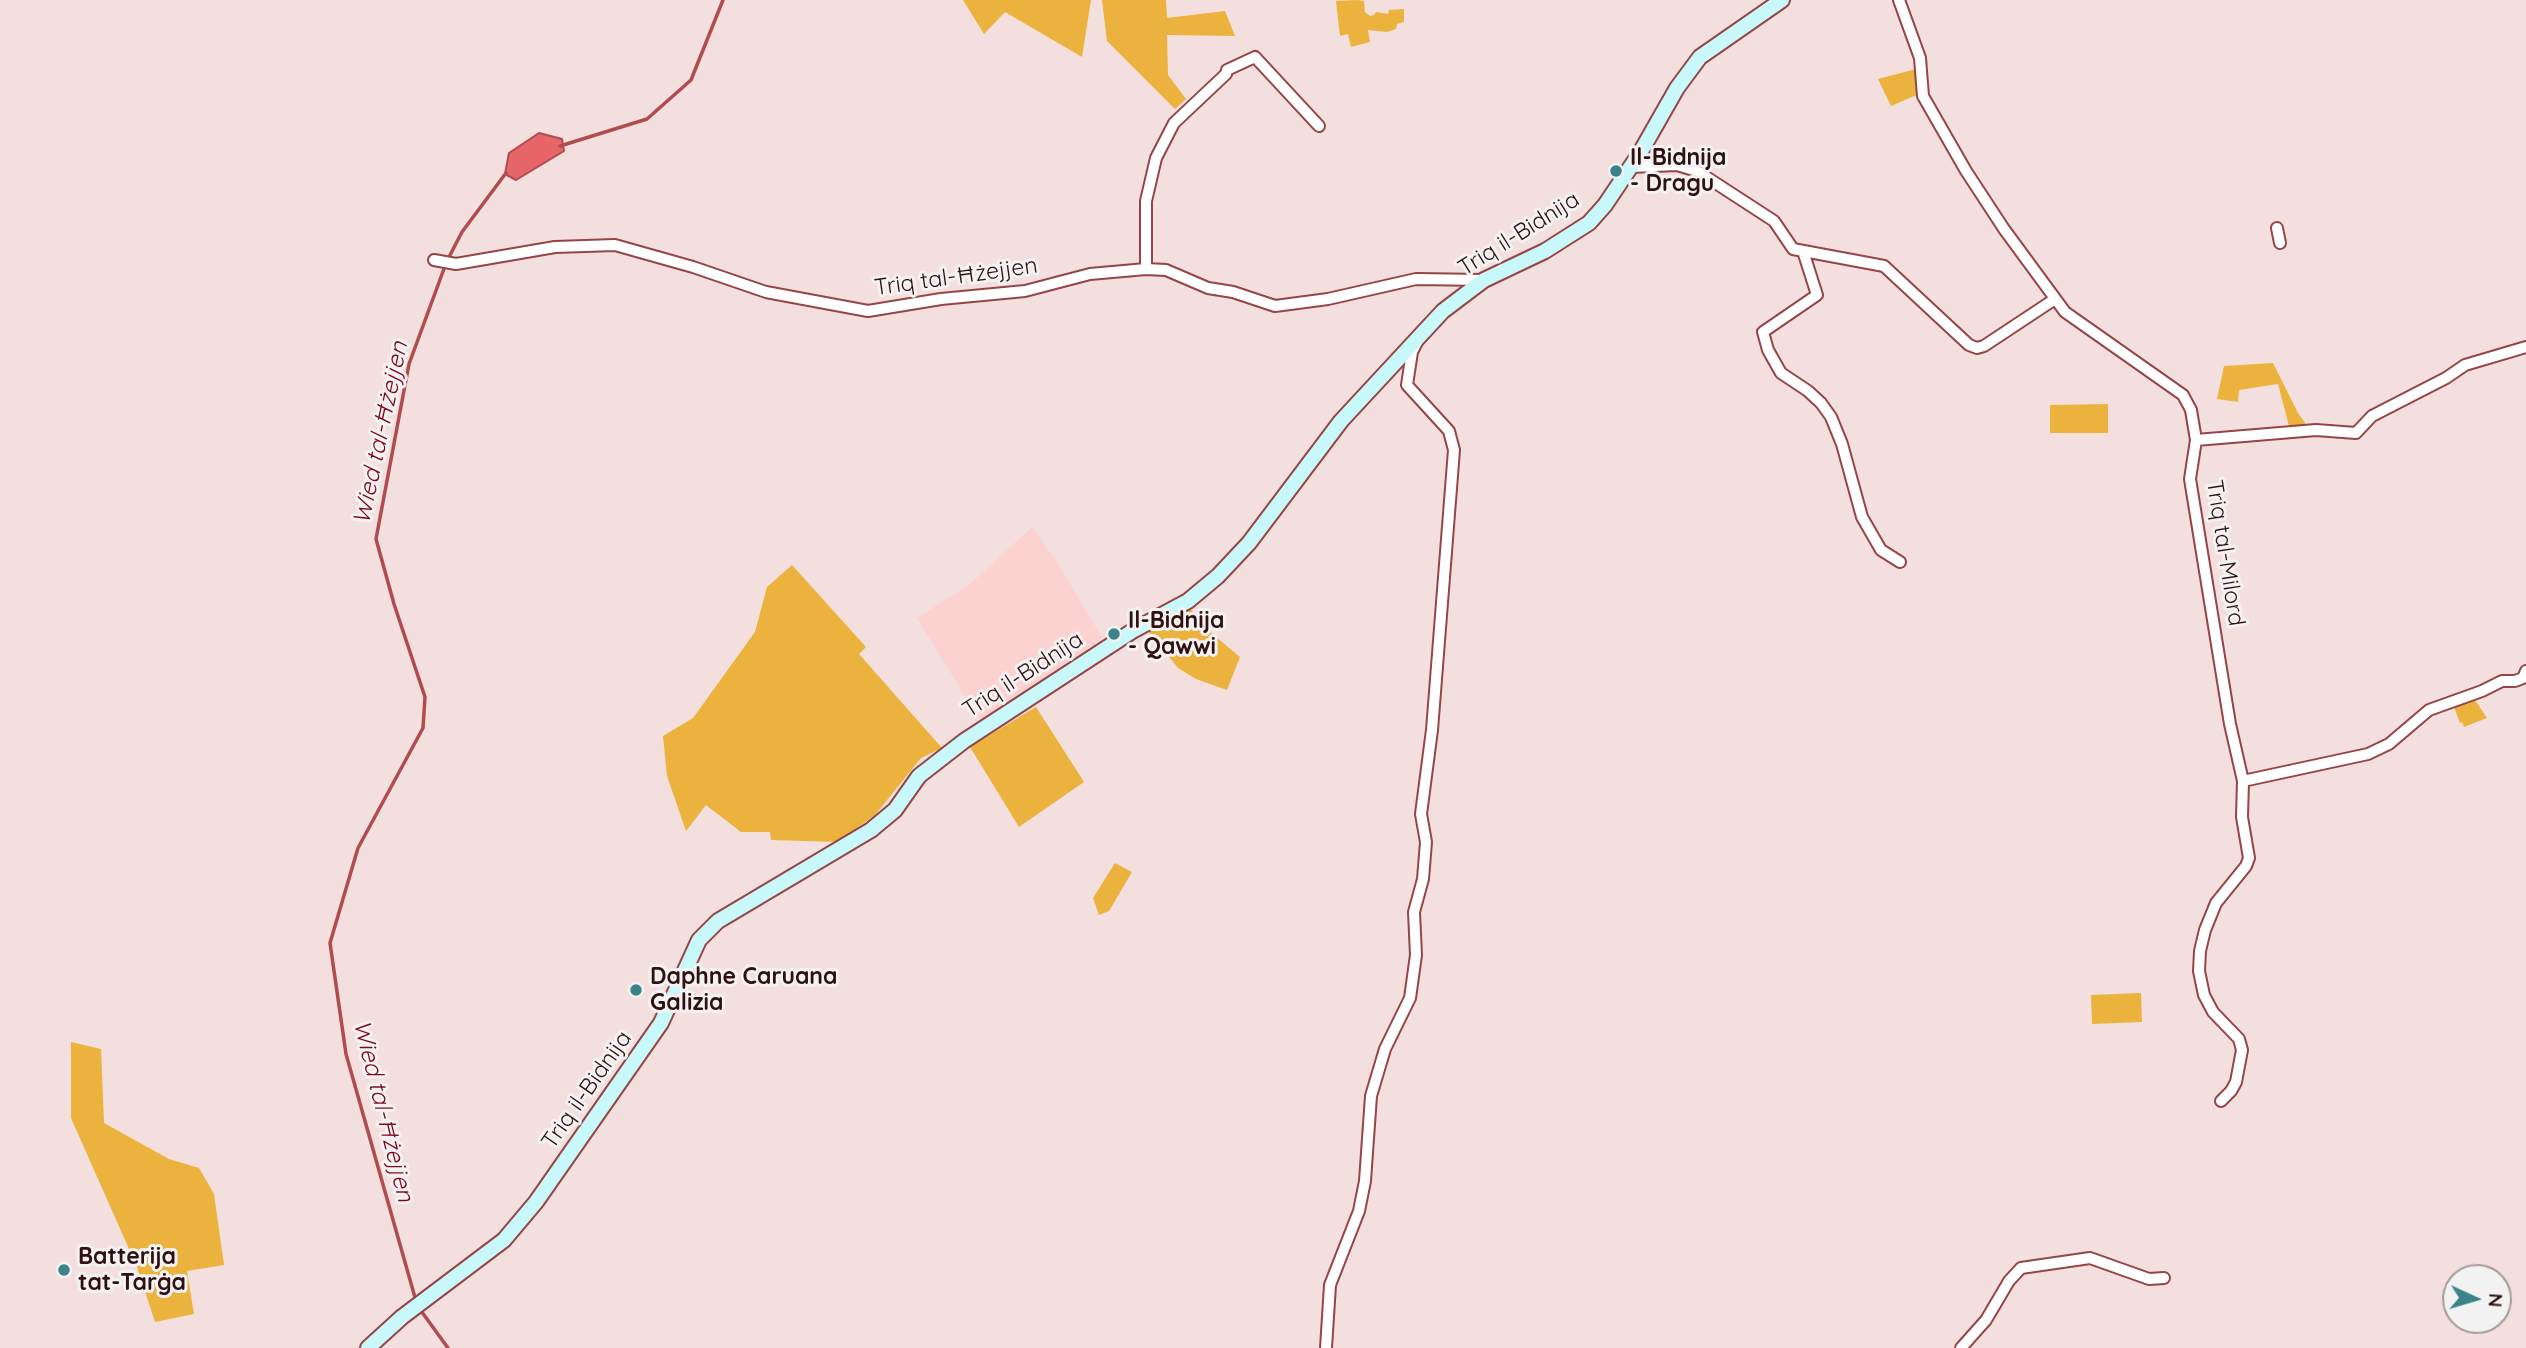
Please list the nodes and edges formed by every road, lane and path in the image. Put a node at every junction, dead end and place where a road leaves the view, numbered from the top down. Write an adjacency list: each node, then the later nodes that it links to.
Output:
1 (1782, 0): 4 (street, Triq il-Bidnija)
2 (1899, 0): 11 (street, Triq tal-Milord)
3 (1319, 126): 9 (street)
4 (1631, 167): 7 (street); 10 (street, Triq il-Bidnija)
5 (2277, 228): 6 (street)
6 (2280, 243)
7 (1803, 251): 11 (street); 15 (street)
8 (434, 260): 9 (street, Triq tal-Ħżejjen)
9 (1146, 269): 10 (street, Triq tal-Ħżejjen)
10 (1484, 279): 12 (street, Triq il-Bidnija)
11 (2055, 299): 14 (street, Triq tal-Milord)
12 (1420, 336): 20 (street, Triq il-Bidnija); 21 (street)
13 (2526, 347): 14 (street)
14 (2196, 440): 17 (street, Triq tal-Milord)
15 (1900, 562)
16 (2526, 671): 17 (street)
17 (2243, 781): 18 (street, Triq tal-Milord)
18 (2221, 1101)
19 (2164, 1278): 22 (street)
20 (368, 1348)
21 (1326, 1348)
22 (1961, 1348)

